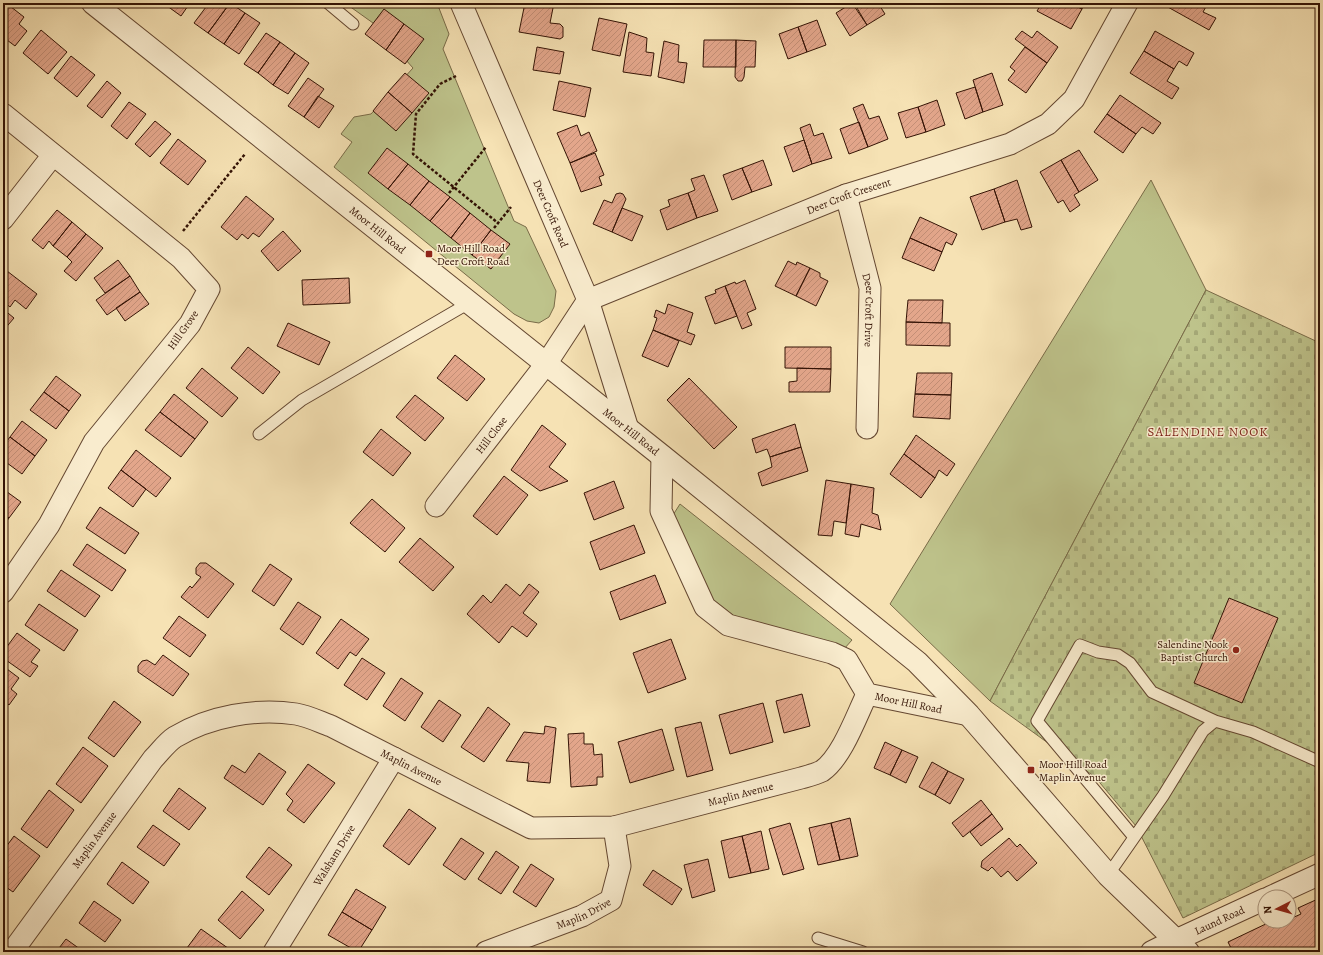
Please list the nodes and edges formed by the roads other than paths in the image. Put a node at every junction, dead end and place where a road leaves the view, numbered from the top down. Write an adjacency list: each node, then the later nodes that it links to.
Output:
1 (93, 3): 11 (street, Moor Hill Road)
2 (328, 3): 5 (lane)
3 (461, 3): 10 (street, Deer Croft Road)
4 (1127, 3): 8 (street, Deer Croft Crescent)
5 (353, 24)
6 (3, 114): 7 (street, Hill Grove)
7 (53, 155): 9 (street); 18 (street, Hill Grove)
8 (846, 196): 10 (street, Deer Croft Crescent); 13 (street, Deer Croft Drive)
9 (3, 219)
10 (588, 300): 12 (street); 14 (street, Deer Croft Road)
11 (469, 303): 12 (street, Moor Hill Road); 15 (lane)
12 (546, 364): 14 (street, Moor Hill Road); 17 (street, Hill Close)
13 (866, 428)
14 (628, 429): 16 (street, Moor Hill Road)
15 (259, 434)
16 (662, 456): 19 (street, Moor Hill Road); 20 (street, Moor Hill Road)
17 (436, 506)
18 (3, 592)
19 (867, 694): 20 (street, Moor Hill Road); 24 (street, Maplin Avenue)
20 (969, 715): 27 (street, Moor Hill Road)
21 (1215, 721): 23 (lane); 25 (lane); 25 (lane)
22 (394, 758): 24 (street, Maplin Avenue); 32 (street, Maplin Avenue); 33 (street, Walsham Drive)
23 (1320, 762)
24 (614, 827): 34 (street, Maplin Drive)
25 (1133, 836): 27 (lane)
26 (1320, 874): 28 (street)
27 (1108, 875): 31 (street, Moor Hill Road)
28 (1287, 889)
29 (1257, 903): 31 (street, Laund Road)
30 (818, 938): 35 (lane)
31 (1181, 946): 36 (street, Laund Road)
32 (12, 952)
33 (274, 952)
34 (486, 952)
35 (863, 952)
36 (1152, 952)

